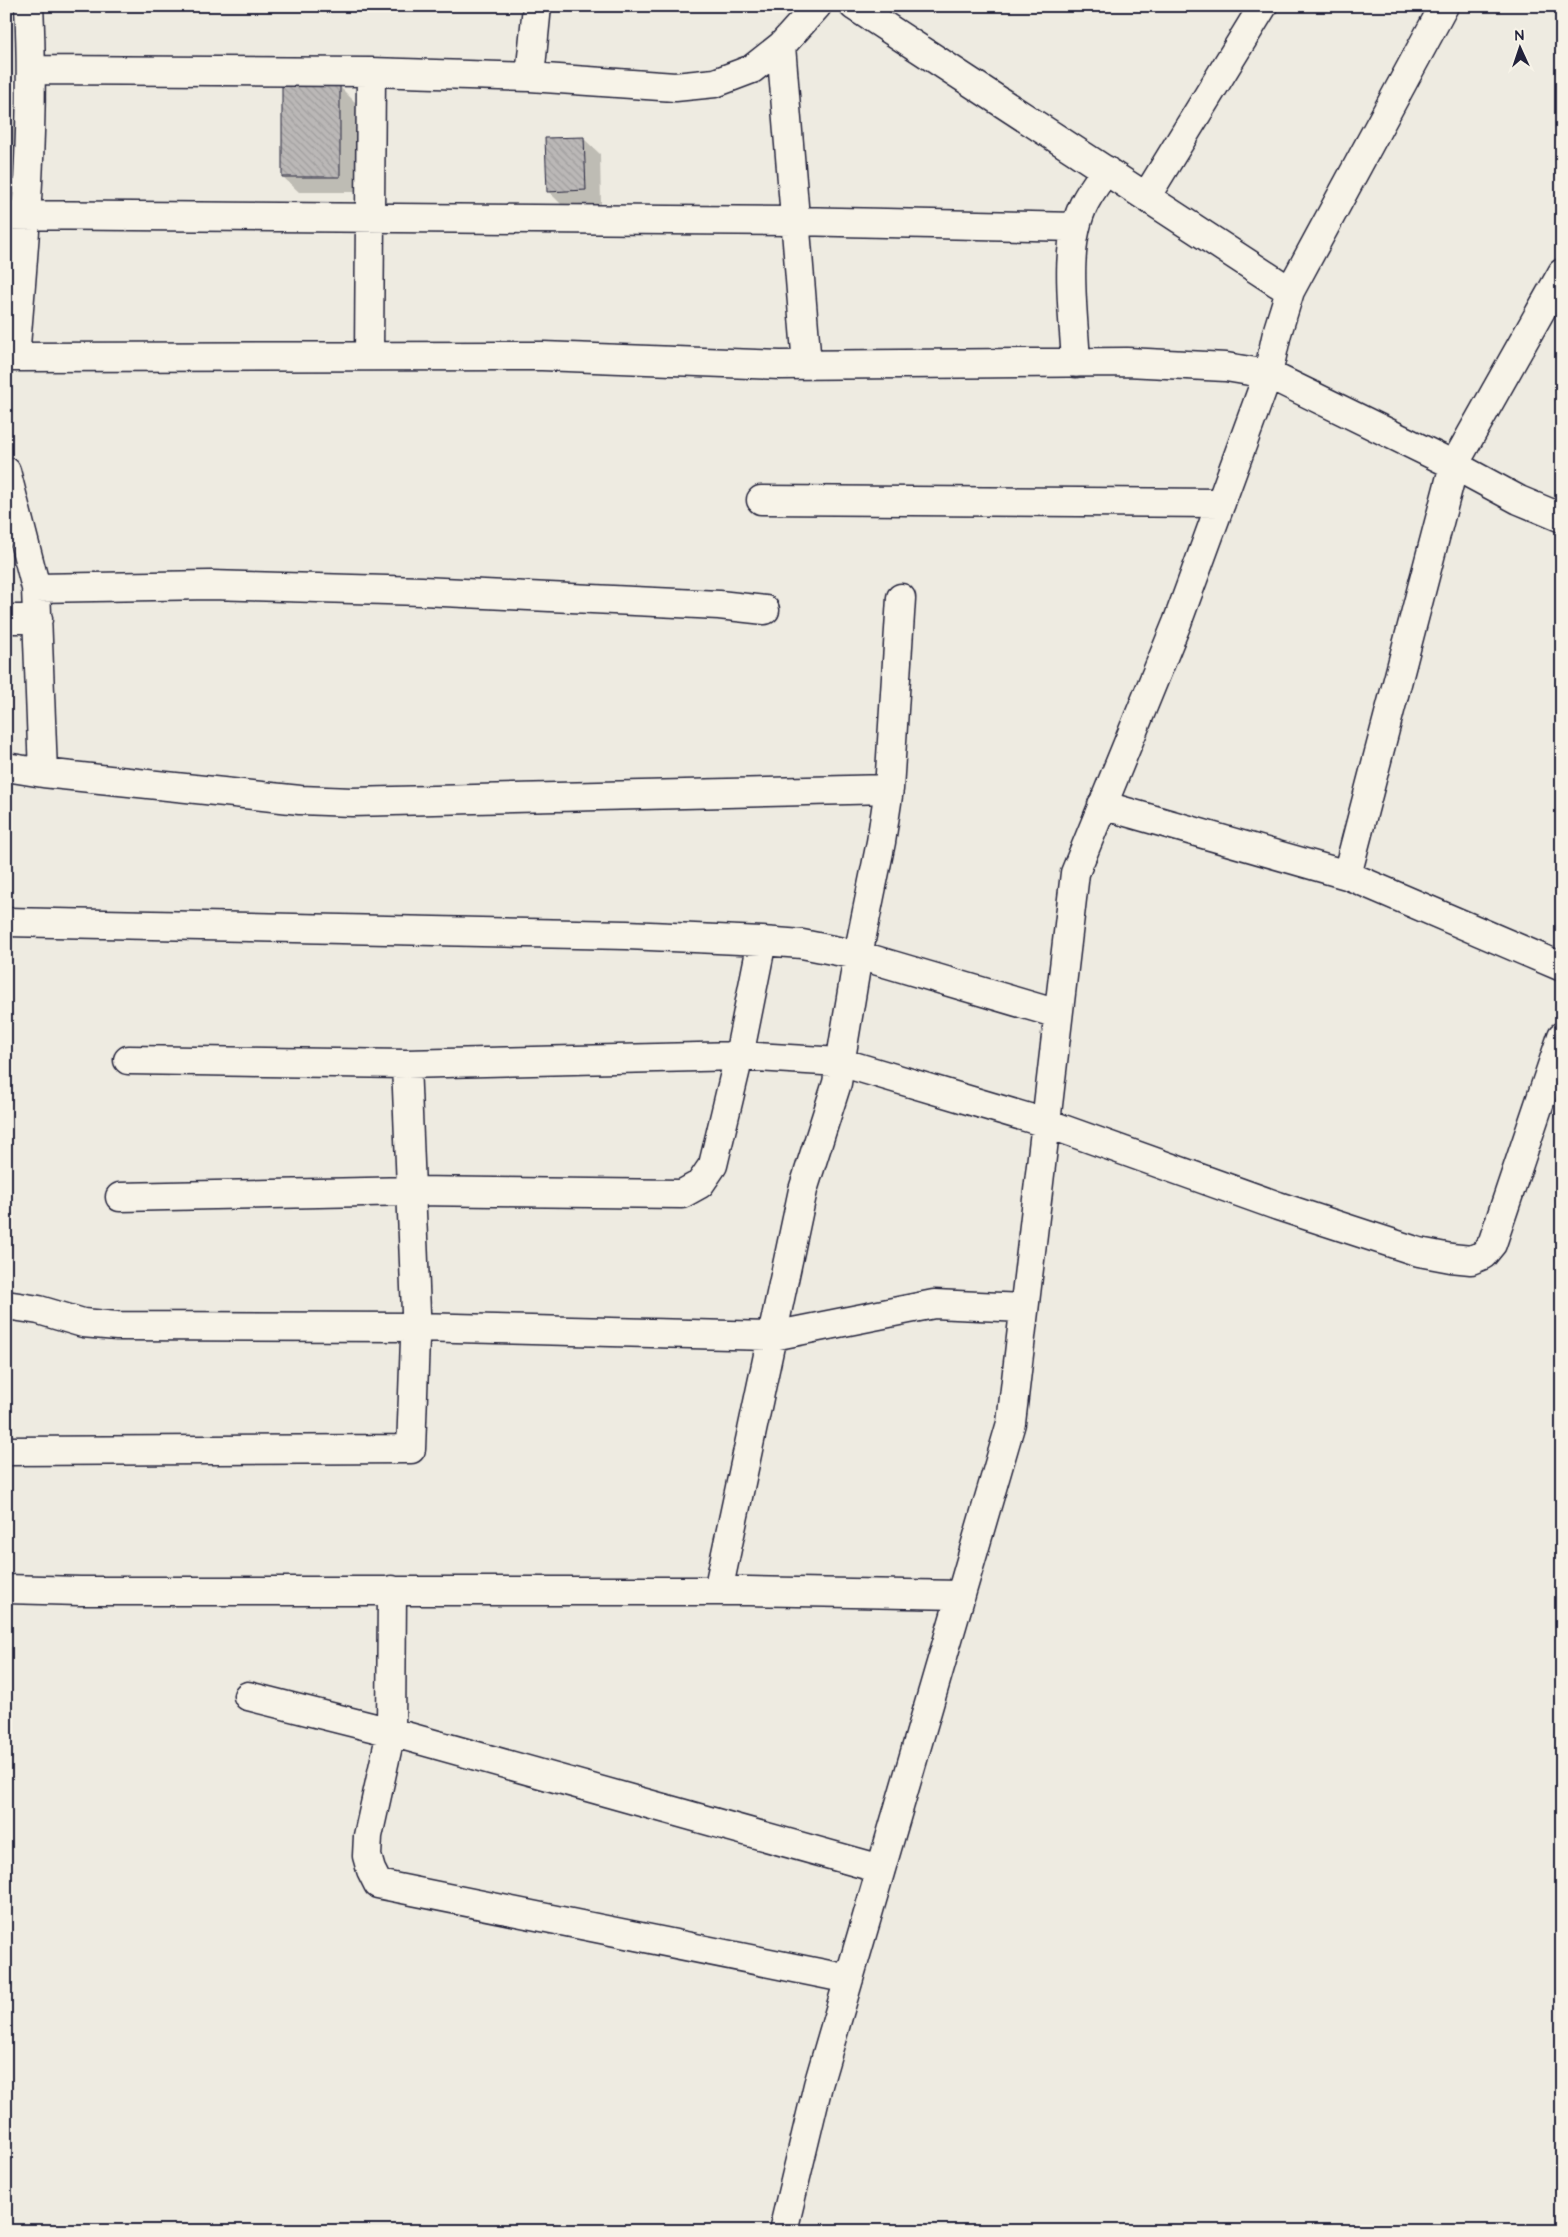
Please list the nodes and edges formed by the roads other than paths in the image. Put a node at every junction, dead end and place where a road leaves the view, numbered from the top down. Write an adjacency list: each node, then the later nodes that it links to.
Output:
1 (28, 6): 8 (street)
2 (536, 6): 10 (street)
3 (817, 6): 7 (street)
4 (854, 6): 11 (street)
5 (1263, 6): 12 (street)
6 (1444, 6): 18 (street)
7 (781, 46): 10 (street); 15 (street)
8 (32, 70): 9 (street); 13 (street)
9 (370, 72): 10 (street); 14 (street)
10 (530, 77)
11 (1106, 170): 12 (street); 16 (street)
12 (1146, 197): 18 (street)
13 (17, 216): 14 (street); 20 (street)
14 (369, 218): 15 (street); 19 (street)
15 (794, 222): 16 (street); 22 (street)
16 (1076, 228): 21 (street)
17 (1562, 273): 24 (street)
18 (1290, 291): 23 (street)
19 (369, 356): 20 (street); 22 (street)
20 (10, 357)
21 (1076, 363): 22 (street); 23 (street)
22 (807, 365)
23 (1268, 374): 24 (street); 27 (street)
24 (1454, 465): 28 (street); 38 (street)
25 (6, 471): 29 (street)
26 (761, 500): 27 (street)
27 (1221, 503): 37 (street)
28 (1562, 518)
29 (36, 588): 31 (street); 33 (street)
30 (901, 598): 36 (street)
31 (765, 610)
32 (6, 619): 33 (street)
33 (38, 619): 35 (street)
34 (6, 767): 35 (street)
35 (43, 773): 36 (street)
36 (888, 789): 41 (street)
37 (1102, 805): 38 (street); 43 (street)
38 (1347, 875): 42 (street)
39 (6, 922): 40 (street)
40 (762, 941): 41 (street); 45 (street)
41 (858, 955): 43 (street); 47 (street)
42 (1562, 967)
43 (1058, 1014): 49 (street)
44 (1562, 1036): 49 (street)
45 (739, 1056): 47 (street); 48 (street); 50 (street)
46 (128, 1060): 48 (street)
47 (840, 1062): 49 (street); 55 (street)
48 (406, 1064): 50 (street)
49 (1046, 1123): 53 (street)
50 (413, 1191): 51 (street); 54 (street)
51 (120, 1197)
52 (6, 1306): 54 (street)
53 (1024, 1308): 55 (street); 60 (street)
54 (416, 1327): 55 (street); 56 (street)
55 (773, 1336): 59 (street)
56 (6, 1451)
57 (6, 1589): 58 (street)
58 (392, 1590): 59 (street); 62 (street)
59 (718, 1591): 60 (street)
60 (961, 1595): 63 (street)
61 (248, 1696): 62 (street)
62 (391, 1732): 63 (street); 64 (street)
63 (881, 1869): 64 (street)
64 (849, 1979): 65 (street)
65 (783, 2231)

